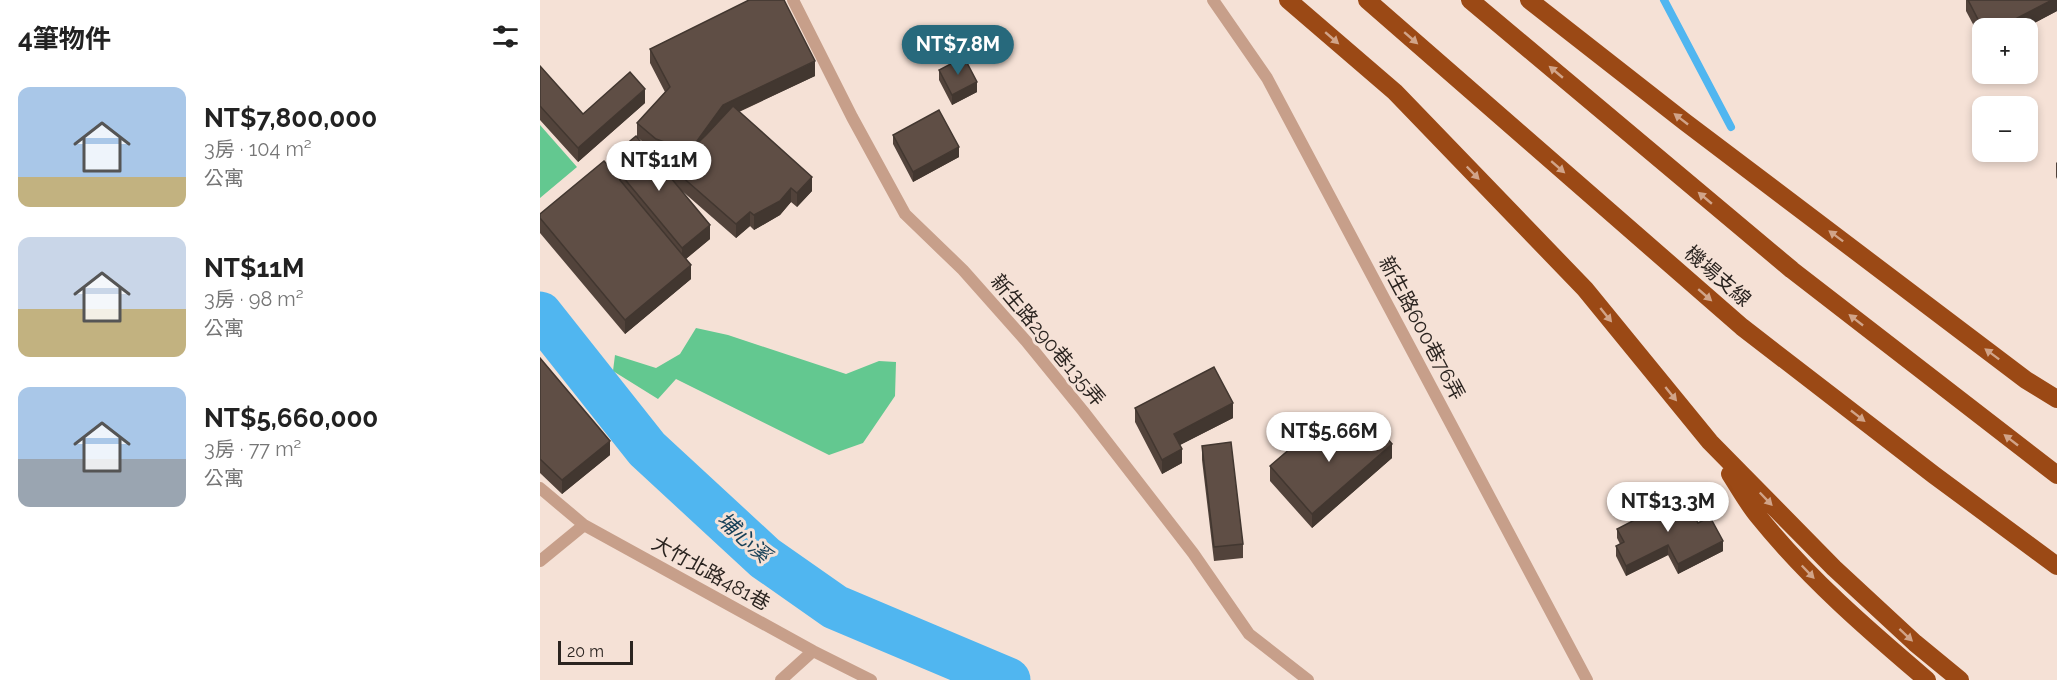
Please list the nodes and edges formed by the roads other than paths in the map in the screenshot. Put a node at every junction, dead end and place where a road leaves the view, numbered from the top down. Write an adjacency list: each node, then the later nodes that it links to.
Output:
1 (793, 0): 17 (lane, 新生路290巷135弄)
2 (1213, 0): 18 (lane, 新生路600巷76弄)
3 (1288, 0): 8 (highway, one-way to 8)
4 (1367, 0): 13 (highway, 機場支線, one-way to 13)
5 (1470, 0): 9 (highway, one-way to 5)
6 (1529, 0): 7 (highway, one-way to 6)
7 (2057, 401)
8 (1710, 442): 19 (highway, one-way to 19); 20 (highway, one-way to 20)
9 (2057, 475)
10 (540, 488): 11 (lane, 大竹北路481巷)
11 (584, 525): 12 (lane); 14 (lane, 大竹北路481巷)
12 (540, 561)
13 (2057, 566)
14 (813, 651): 15 (lane); 16 (lane, 大竹北路481巷)
15 (781, 680)
16 (871, 680)
17 (1308, 680)
18 (1587, 680)
19 (1927, 680)
20 (1960, 680)

